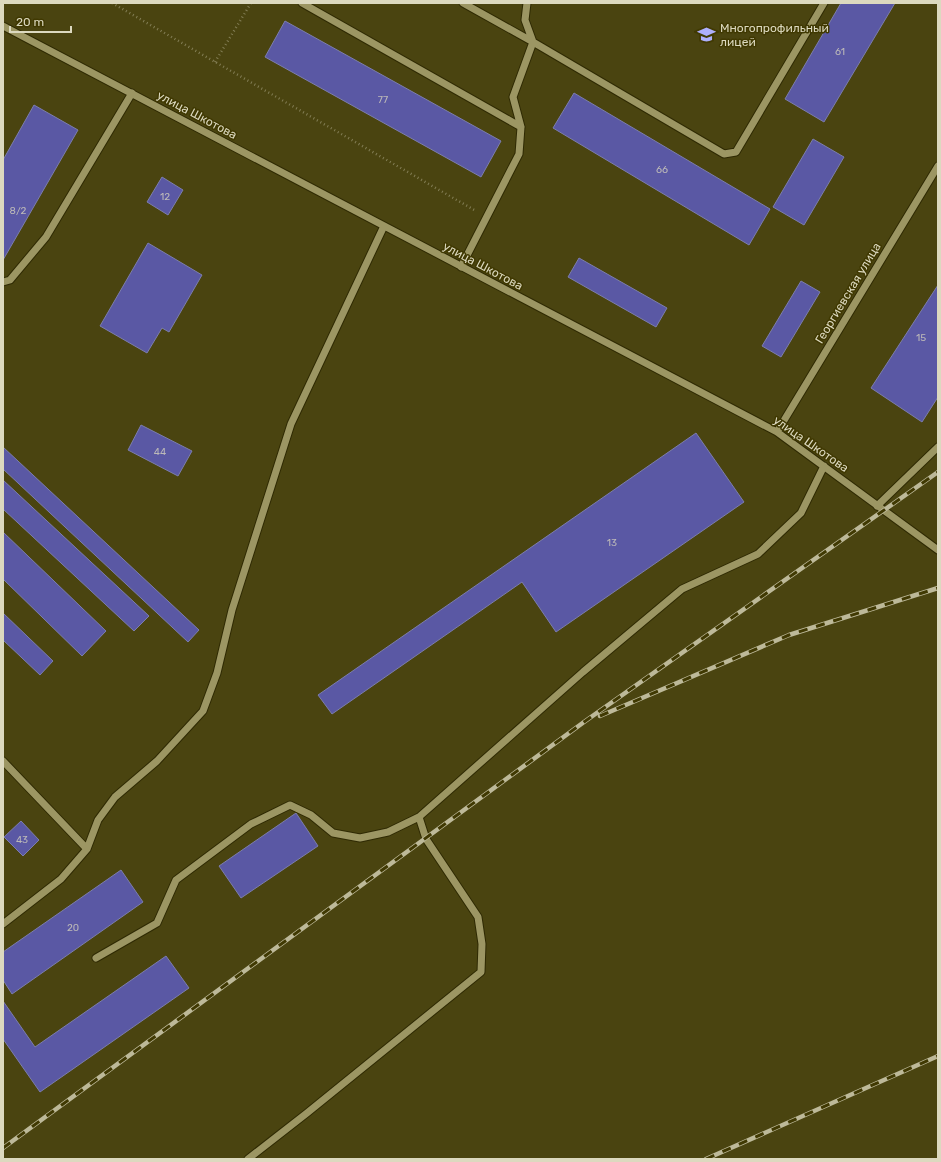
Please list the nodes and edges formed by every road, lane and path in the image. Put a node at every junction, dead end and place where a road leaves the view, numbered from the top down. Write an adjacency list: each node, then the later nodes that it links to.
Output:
1 (112, 3): 9 (path)
2 (251, 3): 9 (path)
3 (302, 3): 11 (street)
4 (463, 3): 8 (street)
5 (527, 3): 8 (street)
6 (824, 3): 8 (street)
7 (3, 26): 10 (street, улица Шкотова)
8 (533, 42): 11 (street)
9 (215, 62): 13 (path)
10 (132, 93): 14 (street, улица Шкотова); 16 (street)
11 (521, 127): 13 (street)
12 (938, 166): 17 (street, Георгиевская улица)
13 (486, 218): 15 (street)
14 (384, 226): 15 (street, улица Шкотова); 24 (street)
15 (461, 267): 17 (street, улица Шкотова)
16 (3, 282)
17 (777, 432): 19 (street, улица Шкотова)
18 (938, 447): 20 (street)
19 (824, 466): 20 (street, улица Шкотова); 23 (street)
20 (877, 506): 21 (street, улица Шкотова)
21 (936, 546)
22 (3, 761): 24 (street)
23 (419, 817): 26 (street); 27 (street)
24 (87, 849): 25 (street)
25 (3, 924)
26 (96, 958)
27 (248, 1159)

